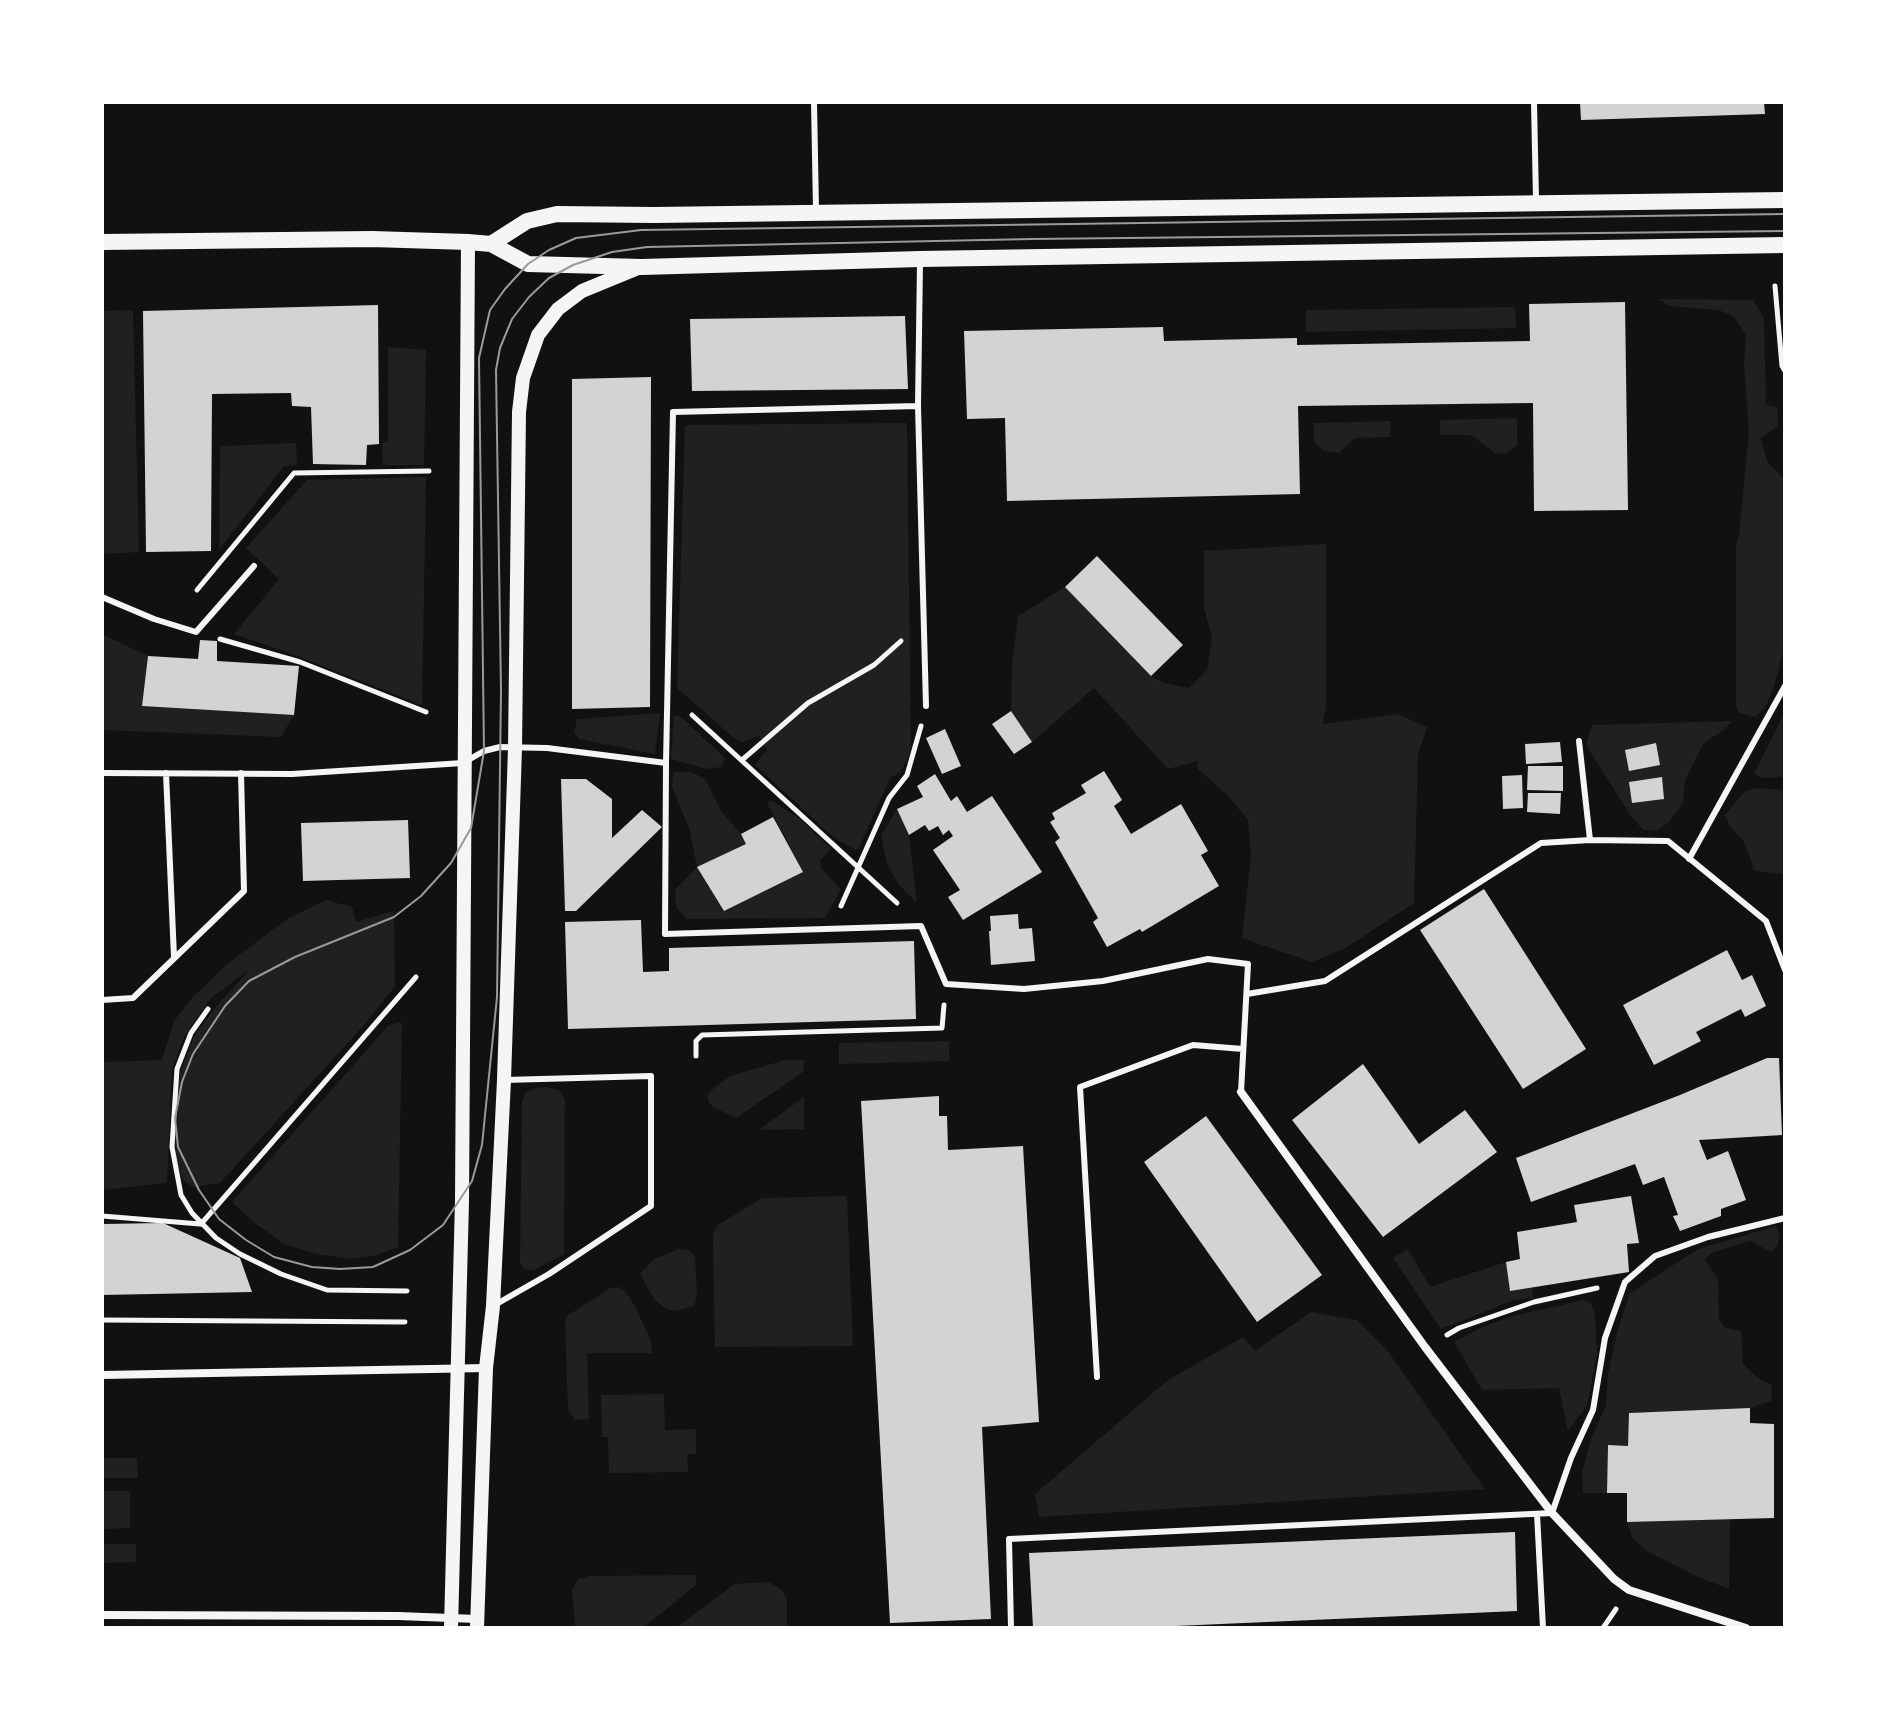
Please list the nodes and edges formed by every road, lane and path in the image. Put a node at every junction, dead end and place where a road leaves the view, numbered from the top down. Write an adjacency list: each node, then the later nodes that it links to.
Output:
1 (814, 102): 5 (lane)
2 (1534, 102): 4 (lane)
3 (1785, 200): 4 (main road)
4 (1536, 204): 5 (main road)
5 (816, 213): 8 (main road)
6 (102, 242): 7 (main road)
7 (468, 242): 8 (main road); 28 (street)
8 (491, 244): 11 (main road)
9 (1785, 245): 10 (main road)
10 (920, 259): 11 (main road); 14 (lane)
11 (642, 267): 26 (street)
12 (1775, 286): 13 (path)
13 (1785, 371)
14 (918, 406): 18 (lane); 22 (lane)
15 (429, 471): 19 (path)
16 (254, 566): 20 (lane)
17 (102, 597): 19 (lane)
18 (924, 623): 23 (lane); 27 (path)
19 (168, 624): 20 (lane)
20 (196, 632): 24 (path)
21 (1785, 686): 34 (lane)
22 (668, 694): 27 (path); 29 (lane)
23 (926, 706): 35 (path)
24 (426, 712)
25 (1579, 741): 33 (lane)
26 (515, 748): 28 (lane); 29 (lane); 47 (street)
27 (742, 760): 35 (path)
28 (463, 763): 32 (lane); 58 (street)
29 (666, 763): 37 (lane)
30 (102, 773): 31 (lane)
31 (166, 773): 32 (lane); 38 (lane)
32 (241, 773): 38 (lane)
33 (1590, 840): 34 (lane); 42 (lane)
34 (1689, 859): 39 (lane)
35 (859, 867): 36 (path); 37 (path)
36 (921, 926): 37 (lane); 41 (lane)
37 (832, 929)
38 (174, 957): 43 (lane)
39 (1785, 970)
40 (416, 977): 51 (path)
41 (946, 984): 42 (lane); 46 (path)
42 (1247, 994): 45 (lane)
43 (102, 1000)
44 (208, 1009): 51 (path)
45 (1243, 1049): 48 (lane); 61 (lane)
46 (696, 1056)
47 (504, 1080): 54 (street); 54 (lane)
48 (1241, 1092): 57 (street)
49 (102, 1216): 51 (path)
50 (1785, 1218): 52 (lane)
51 (201, 1224): 53 (path)
52 (1625, 1282): 57 (path); 62 (lane)
53 (407, 1291)
54 (493, 1306): 59 (street)
55 (102, 1320): 56 (path)
56 (405, 1322)
57 (1425, 1347): 62 (street)
58 (458, 1367): 59 (street); 60 (street); 65 (street)
59 (486, 1368): 66 (street)
60 (102, 1375)
61 (1097, 1377)
62 (1552, 1513): 63 (lane); 69 (street)
63 (1537, 1514): 67 (lane); 68 (lane)
64 (102, 1615): 65 (street)
65 (451, 1622): 66 (street)
66 (477, 1624)
67 (1011, 1628)
68 (1543, 1628)
69 (1746, 1628)

